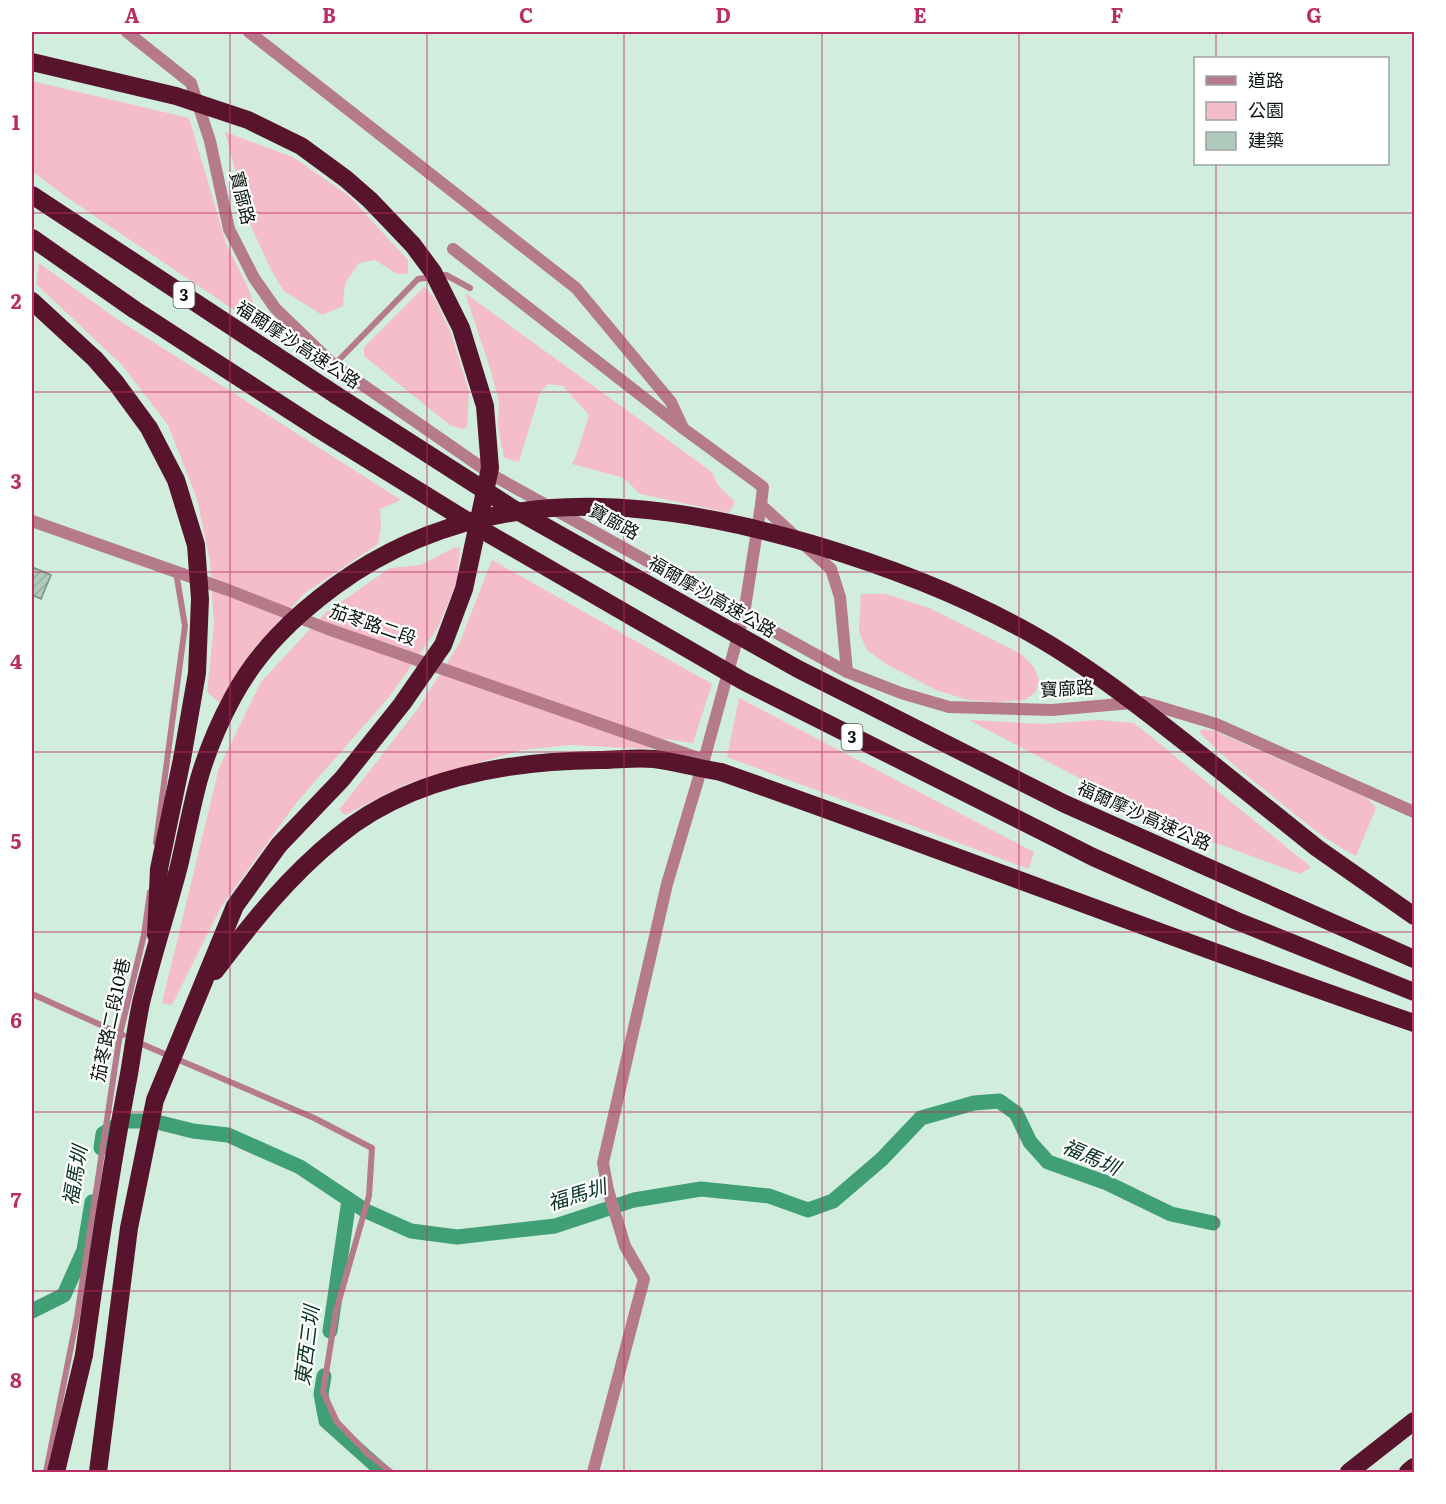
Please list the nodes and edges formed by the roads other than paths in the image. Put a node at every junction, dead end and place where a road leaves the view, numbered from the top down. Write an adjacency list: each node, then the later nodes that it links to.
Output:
1 (127, 32): 9 (street, 寶廍路)
2 (249, 32): 10 (street)
3 (32, 62): 21 (highway, bridge)
4 (32, 195): 20 (highway, 福爾摩沙高速公路 / 3, bridge)
5 (32, 238): 22 (highway, 3, bridge)
6 (453, 249): 10 (street)
7 (470, 288): 9 (lane)
8 (32, 301): 19 (highway, bridge)
9 (334, 365): 14 (street, 寶廍路)
10 (684, 429): 11 (street)
11 (760, 505): 14 (street); 15 (street)
12 (32, 521): 13 (street, 茄苳路二段)
13 (176, 572): 16 (street, 茄苳路二段); 25 (lane, 茄苳路二段10巷)
14 (744, 614): 15 (street, 寶廍路); 16 (street)
15 (847, 672): 17 (street, 寶廍路)
16 (704, 760): 35 (street)
17 (1414, 812)
18 (1414, 916): 19 (highway, bridge)
19 (155, 948): 26 (highway, bridge)
20 (1414, 959)
21 (199, 991): 24 (highway, bridge); 28 (highway, bridge)
22 (1414, 992)
23 (32, 994): 25 (lane)
24 (1414, 1023)
25 (120, 1034): 30 (lane, 茄苳路二段10巷); 34 (lane)
26 (84, 1355): 31 (highway); 32 (highway)
27 (1414, 1421): 36 (highway)
28 (99, 1463): 33 (highway, bridge)
29 (1414, 1467): 37 (highway)
30 (46, 1473)
31 (56, 1473)
32 (66, 1473)
33 (103, 1473)
34 (391, 1473)
35 (593, 1473)
36 (1349, 1473)
37 (1408, 1473)

